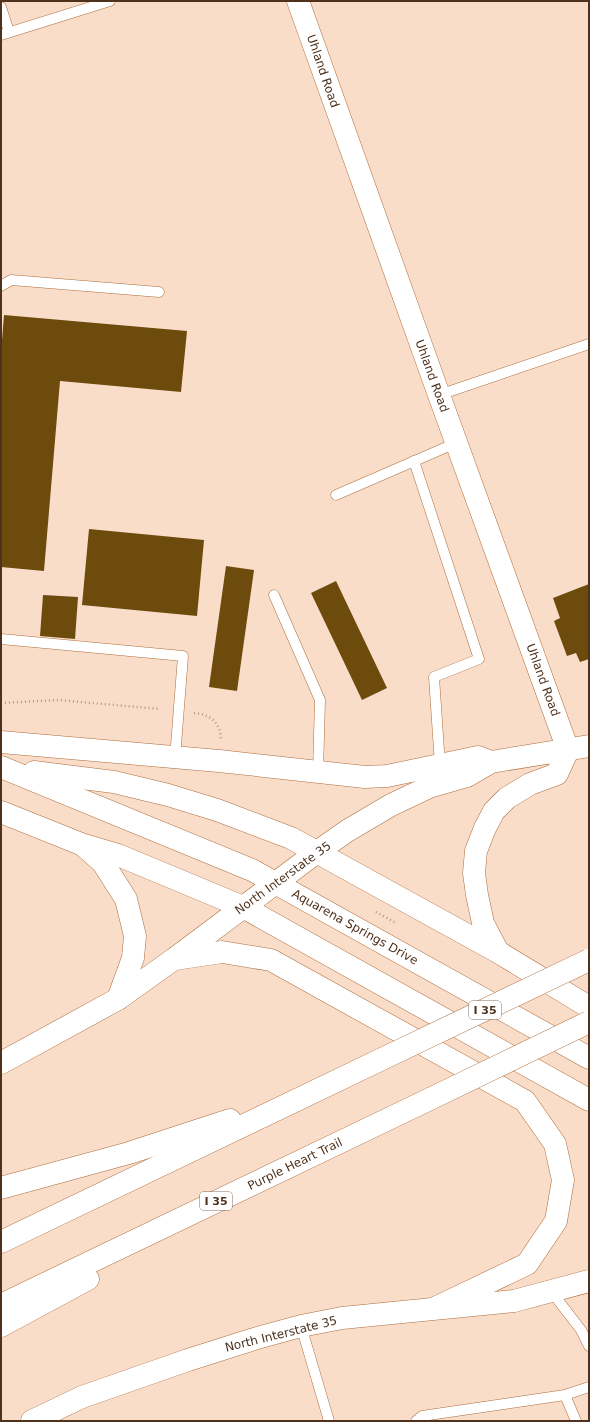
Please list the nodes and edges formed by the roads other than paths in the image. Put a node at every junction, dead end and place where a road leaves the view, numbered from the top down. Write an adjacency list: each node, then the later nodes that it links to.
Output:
1 (110, 1): 4 (lane)
2 (298, 1): 8 (main road, Uhland Road)
3 (1, 7): 4 (lane)
4 (5, 33)
5 (1, 286): 6 (lane)
6 (159, 292)
7 (589, 344): 8 (lane)
8 (439, 395): 9 (main road, Uhland Road)
9 (456, 443): 10 (lane); 16 (main road, Uhland Road)
10 (414, 461): 11 (lane); 19 (lane)
11 (336, 495)
12 (274, 595): 21 (lane)
13 (1, 638): 17 (lane)
14 (1, 742): 17 (main road)
15 (589, 746): 16 (main road, North Interstate 35)
16 (568, 750): 18 (main road, North Interstate 35); 27 (main road)
17 (175, 758): 21 (main road)
18 (492, 762): 19 (main road); 24 (main road, North Interstate 35)
19 (440, 765): 21 (main road)
20 (3, 768): 24 (main road); 25 (main road, Aquarena Springs Drive)
21 (318, 772)
22 (1, 812): 23 (main road)
23 (81, 844): 26 (main road); 30 (main road)
24 (317, 852): 25 (main road, North Interstate 35); 27 (main road)
25 (276, 882): 26 (main road, North Interstate 35); 33 (main road, Aquarena Springs Drive)
26 (243, 907): 28 (main road, North Interstate 35); 36 (main road)
27 (498, 952): 31 (main road)
28 (174, 959): 30 (main road, North Interstate 35); 43 (main road)
29 (589, 960): 35 (main road, I 35, bridge)
30 (118, 999): 34 (main road, North Interstate 35)
31 (589, 1007)
32 (589, 1022): 37 (main road, Purple Heart Trail / I 35, bridge)
33 (589, 1058)
34 (1, 1064)
35 (312, 1093): 38 (main road); 39 (main road, I 35)
36 (589, 1100)
37 (364, 1130): 42 (main road, Purple Heart Trail / I 35); 44 (main road)
38 (1, 1188)
39 (1, 1242)
40 (589, 1281): 41 (main road, North Interstate 35)
41 (551, 1292): 43 (main road, North Interstate 35); 46 (lane)
42 (1, 1305)
43 (435, 1308): 45 (main road, North Interstate 35)
44 (1, 1326)
45 (301, 1326): 49 (main road, North Interstate 35); 50 (lane)
46 (589, 1346)
47 (589, 1387): 48 (lane)
48 (565, 1395): 51 (lane); 52 (lane)
49 (32, 1421)
50 (329, 1421)
51 (416, 1421)
52 (576, 1421)

